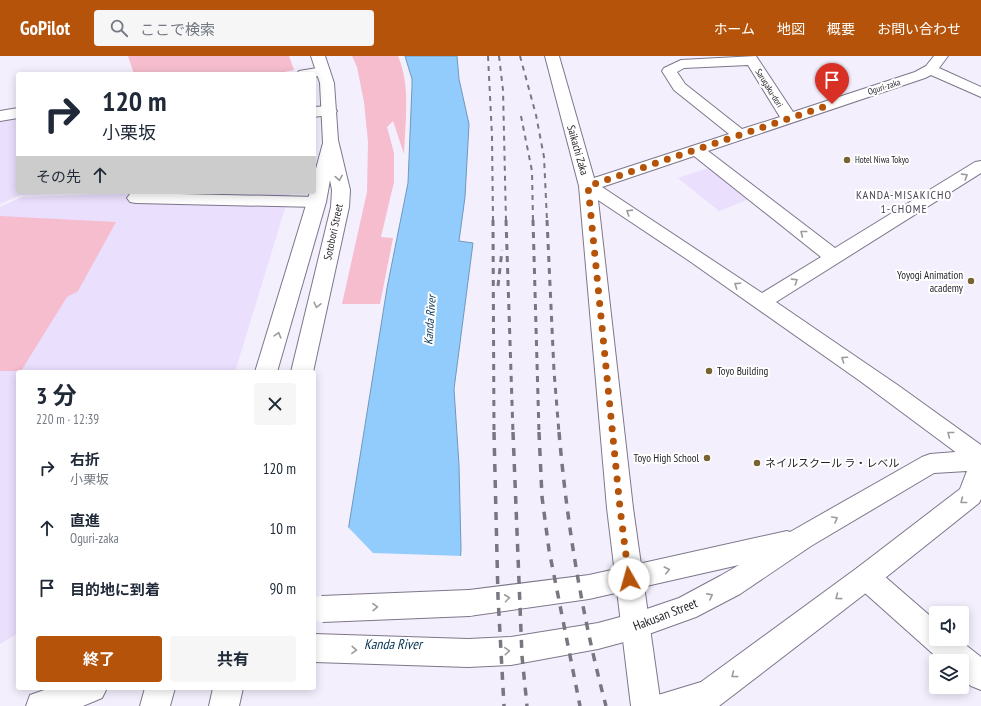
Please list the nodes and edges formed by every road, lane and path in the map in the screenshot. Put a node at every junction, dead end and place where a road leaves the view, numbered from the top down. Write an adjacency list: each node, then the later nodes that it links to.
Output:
1 (318, 56): 6 (street)
2 (552, 56): 17 (street, Saikachi Zaka)
3 (941, 56): 5 (street)
4 (751, 59): 12 (street, Sarugaku-dori); 13 (street)
5 (931, 70): 8 (street); 12 (street, Oguri-zaka)
6 (323, 71): 7 (street); 9 (street)
7 (316, 72)
8 (981, 92)
9 (321, 108): 14 (street)
10 (16, 113): 11 (street)
11 (0, 116)
12 (789, 119): 13 (street, Oguri-zaka)
13 (740, 135): 15 (street, Oguri-zaka)
14 (330, 140): 19 (street, Sotobori Street); 23 (street, Sotobori Street, one-way to 23)
15 (696, 150): 17 (street, Oguri-zaka); 20 (street, one-way to 15)
16 (981, 166): 20 (street, one-way to 16)
17 (588, 186): 21 (street, one-way to 17); 28 (street, Saikachi Zaka)
18 (136, 198): 19 (street)
19 (317, 202): 22 (street, Sotobori Street, one-way to 19)
20 (834, 257): 21 (street, one-way to 20)
21 (762, 302): 24 (street, one-way to 21)
22 (267, 370)
23 (302, 370)
24 (981, 459): 26 (street, Hakusan Street, one-way to 24)
25 (981, 467): 27 (street, one-way to 27)
26 (802, 538): 28 (street, one-way to 26); 30 (street, Hakusan Street, one-way to 26)
27 (866, 577): 31 (street); 42 (street, one-way to 42)
28 (629, 579): 29 (street, one-way to 28, bridge); 30 (street, Saikachi Zaka)
29 (318, 609)
30 (635, 626): 33 (street, Hakusan Street, one-way to 30); 41 (street, Saikachi Zaka)
31 (929, 633)
32 (945, 646): 34 (street)
33 (316, 648)
34 (981, 676)
35 (86, 690): 38 (street)
36 (159, 690): 39 (street)
37 (228, 690): 40 (street)
38 (40, 706)
39 (155, 706)
40 (224, 706)
41 (646, 706)
42 (669, 706)

